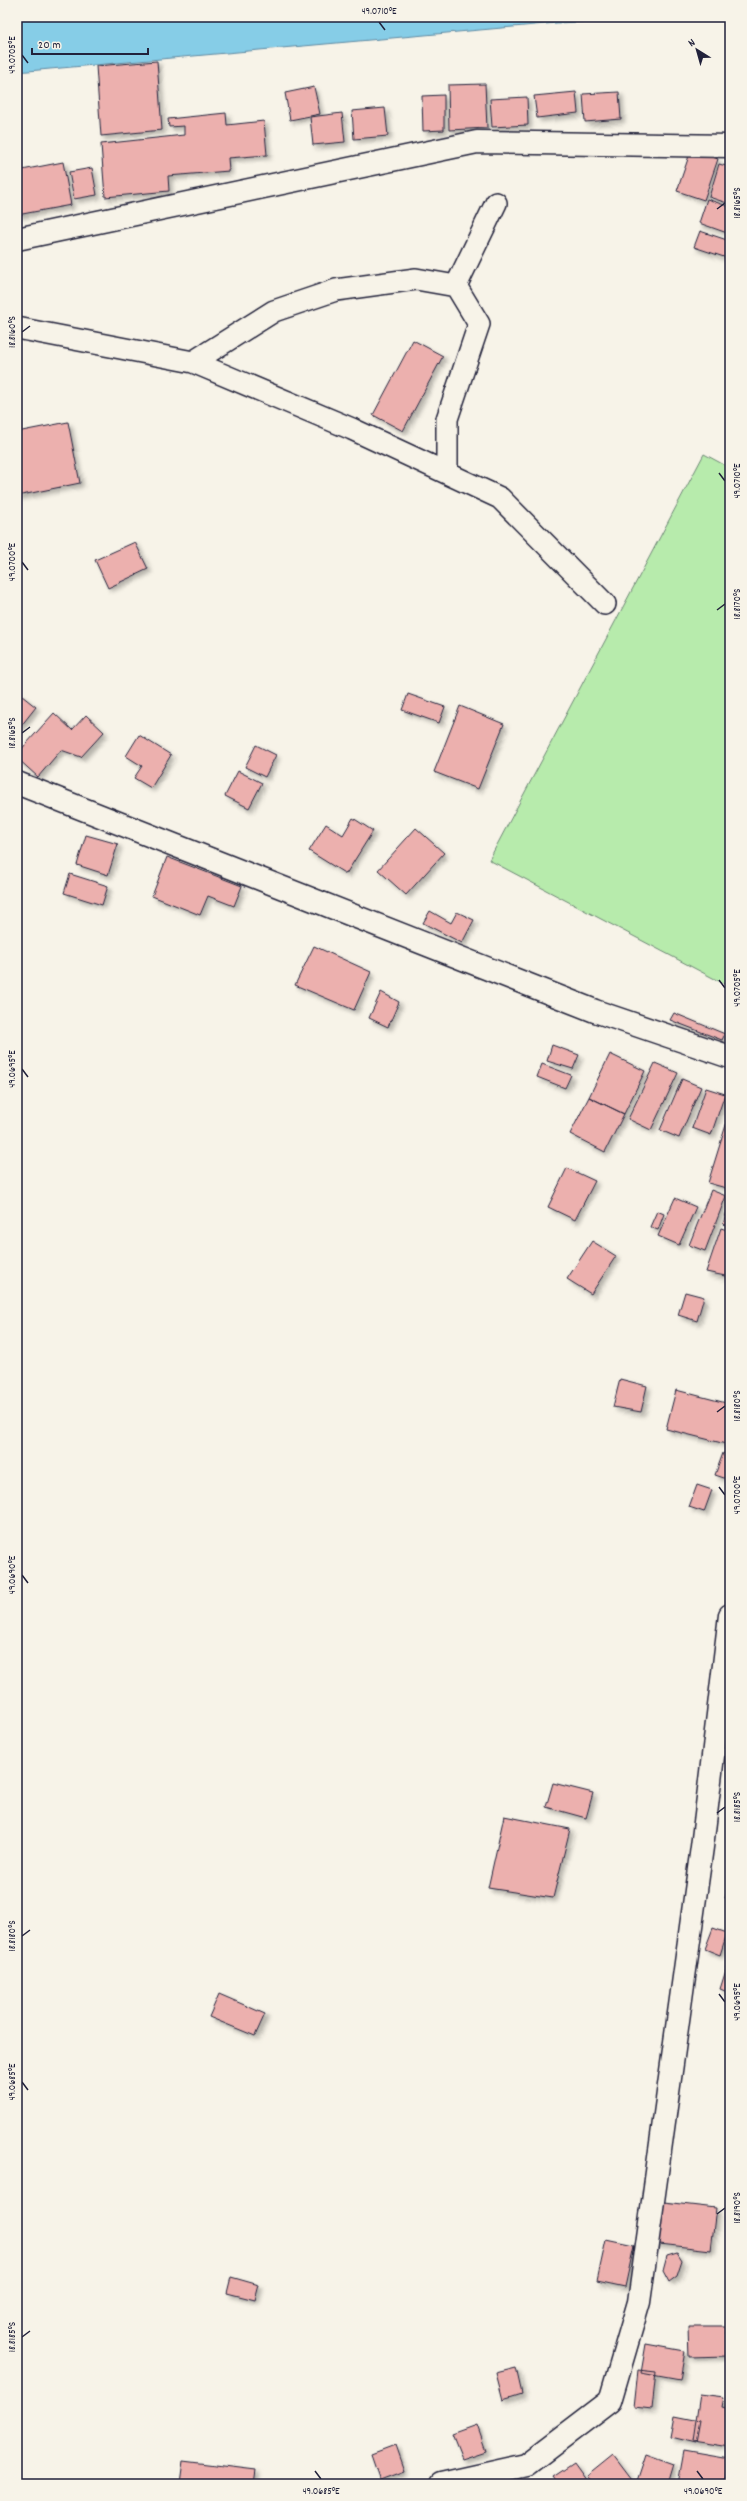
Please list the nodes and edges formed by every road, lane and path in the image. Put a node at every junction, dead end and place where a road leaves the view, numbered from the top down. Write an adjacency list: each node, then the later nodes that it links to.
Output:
1 (730, 146): 3 (street)
2 (496, 203): 4 (lane)
3 (17, 239)
4 (456, 286): 6 (lane); 7 (lane)
5 (17, 328): 6 (lane)
6 (193, 362): 7 (lane)
7 (447, 473): 8 (lane)
8 (605, 604)
9 (17, 783): 10 (street)
10 (730, 1056)
11 (730, 1615): 12 (street)
12 (441, 2484)

